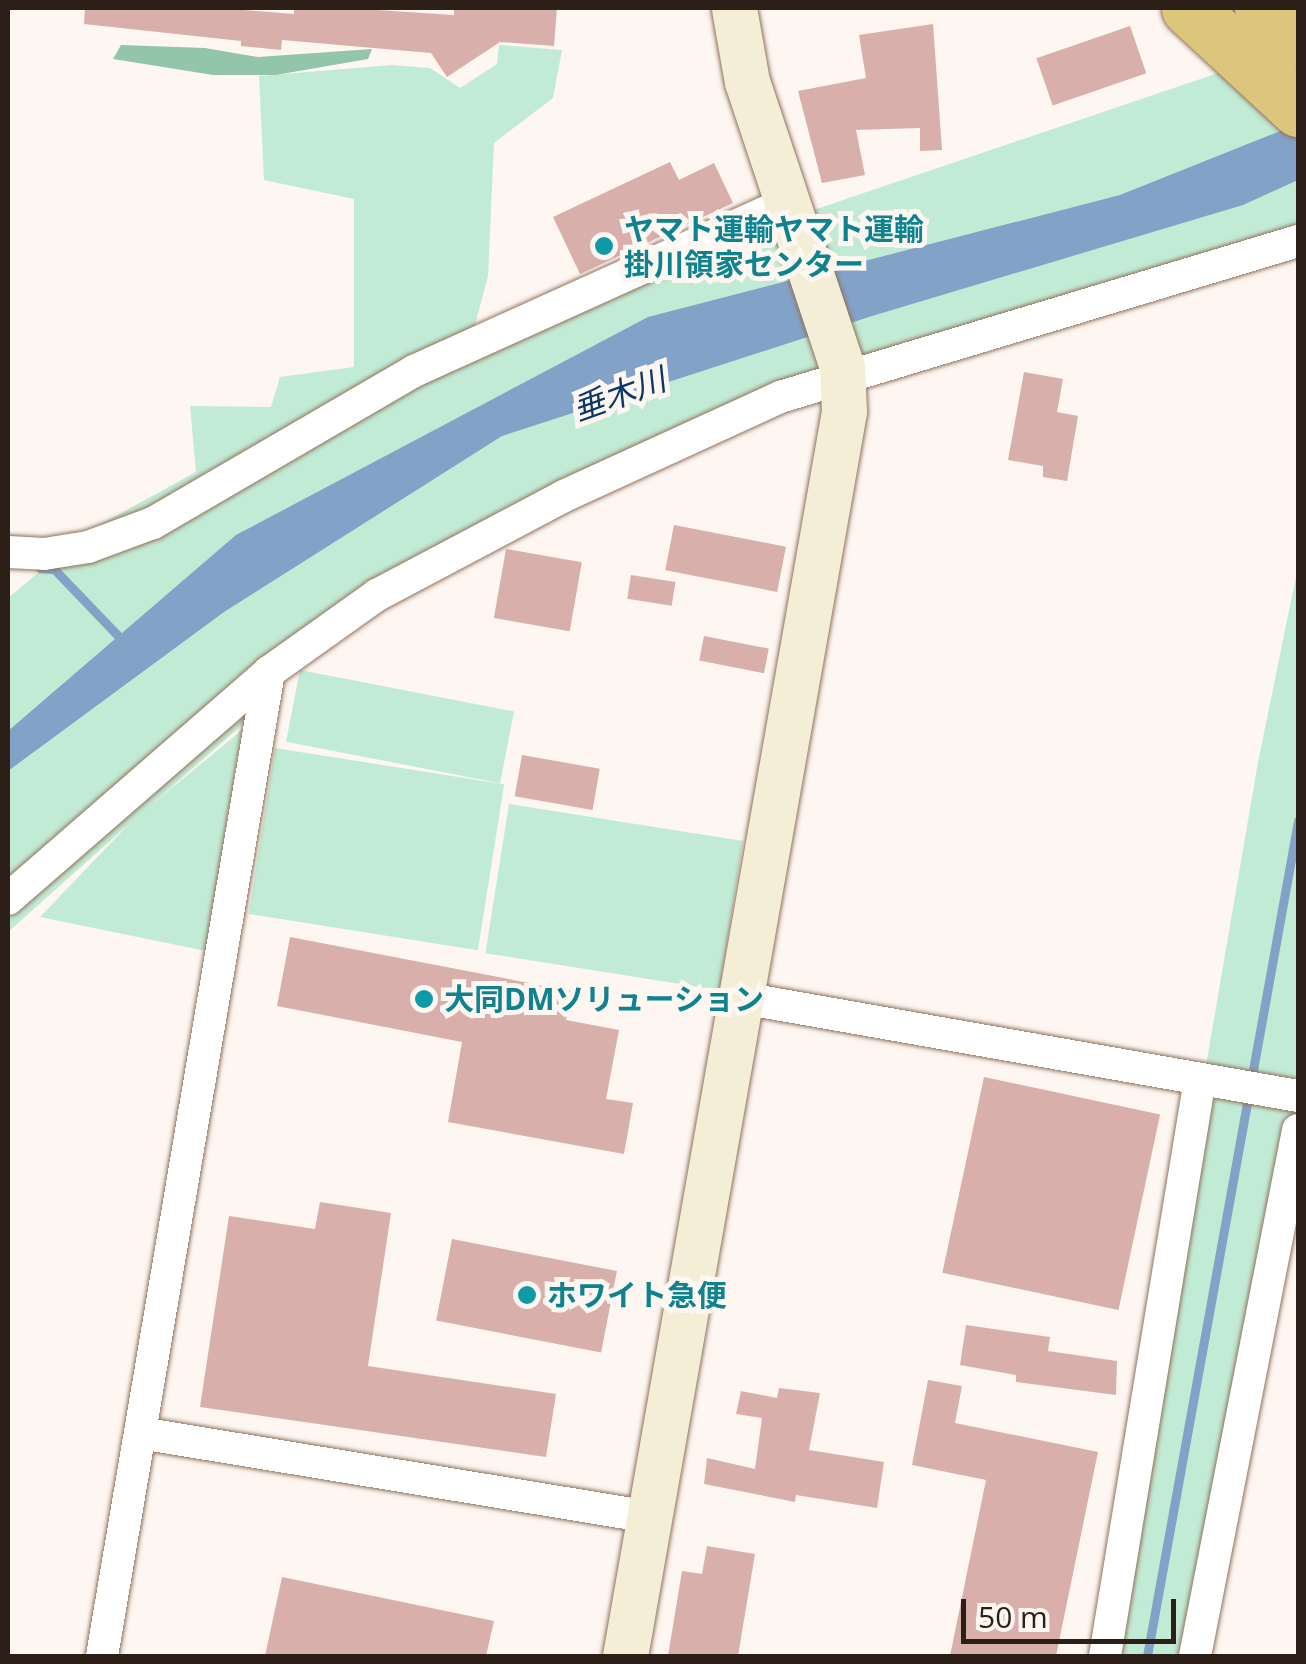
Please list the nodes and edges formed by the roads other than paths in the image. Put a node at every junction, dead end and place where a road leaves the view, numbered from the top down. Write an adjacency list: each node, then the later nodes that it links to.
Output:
1 (734, 8): 6 (street)
2 (1189, 8): 5 (highway)
3 (1262, 8): 4 (highway)
4 (1298, 41)
5 (1298, 108)
6 (793, 213): 8 (street); 9 (street)
7 (1298, 240): 8 (street)
8 (842, 372): 10 (street); 12 (street)
9 (8, 552)
10 (269, 672): 11 (street); 16 (street)
11 (8, 900)
12 (742, 998): 13 (street); 17 (street)
13 (1212, 1081): 14 (street); 20 (street)
14 (1295, 1096)
15 (1298, 1130): 21 (street)
16 (140, 1433): 17 (street); 18 (street)
17 (650, 1517): 19 (street)
18 (102, 1656)
19 (625, 1656)
20 (1105, 1656)
21 (1194, 1656)

